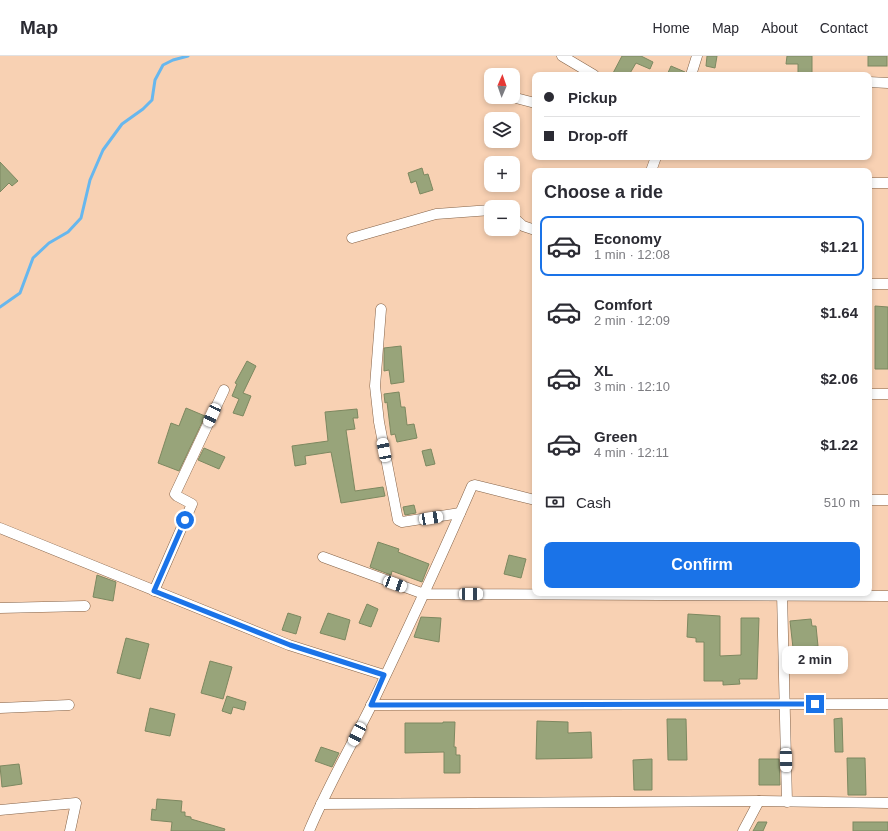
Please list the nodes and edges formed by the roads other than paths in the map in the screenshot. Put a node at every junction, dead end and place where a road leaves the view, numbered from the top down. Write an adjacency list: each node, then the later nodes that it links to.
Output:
1 (562, 56): 3 (street)
2 (697, 56): 4 (street)
3 (589, 72)
4 (693, 72)
5 (872, 82): 6 (street)
6 (888, 82)
7 (520, 99): 8 (street)
8 (532, 102)
9 (872, 183): 10 (street)
10 (888, 183)
11 (484, 211): 14 (street)
12 (520, 223): 13 (street)
13 (532, 229)
14 (352, 238)
15 (872, 284): 16 (street)
16 (888, 284)
17 (380, 309): 24 (street)
18 (224, 390): 27 (street)
19 (872, 394): 20 (street)
20 (888, 394)
21 (532, 499): 24 (street)
22 (872, 500): 23 (street)
23 (888, 500)
24 (460, 513): 28 (street)
25 (0, 528): 27 (street)
26 (323, 557): 28 (street)
27 (154, 591): 35 (street)
28 (424, 594): 29 (street); 35 (street)
29 (532, 594)
30 (782, 596): 39 (street)
31 (872, 596): 32 (street)
32 (888, 596)
33 (85, 606): 34 (street)
34 (0, 608)
35 (384, 675): 38 (street)
36 (888, 704): 39 (street)
37 (69, 705): 40 (street)
38 (371, 705): 39 (street); 44 (street)
39 (785, 705): 42 (street)
40 (0, 708)
41 (759, 801): 42 (street); 44 (street); 48 (street)
42 (787, 802): 43 (street)
43 (888, 803)
44 (321, 804): 47 (street)
45 (0, 810): 46 (street)
46 (70, 831)
47 (309, 831)
48 (743, 831)

